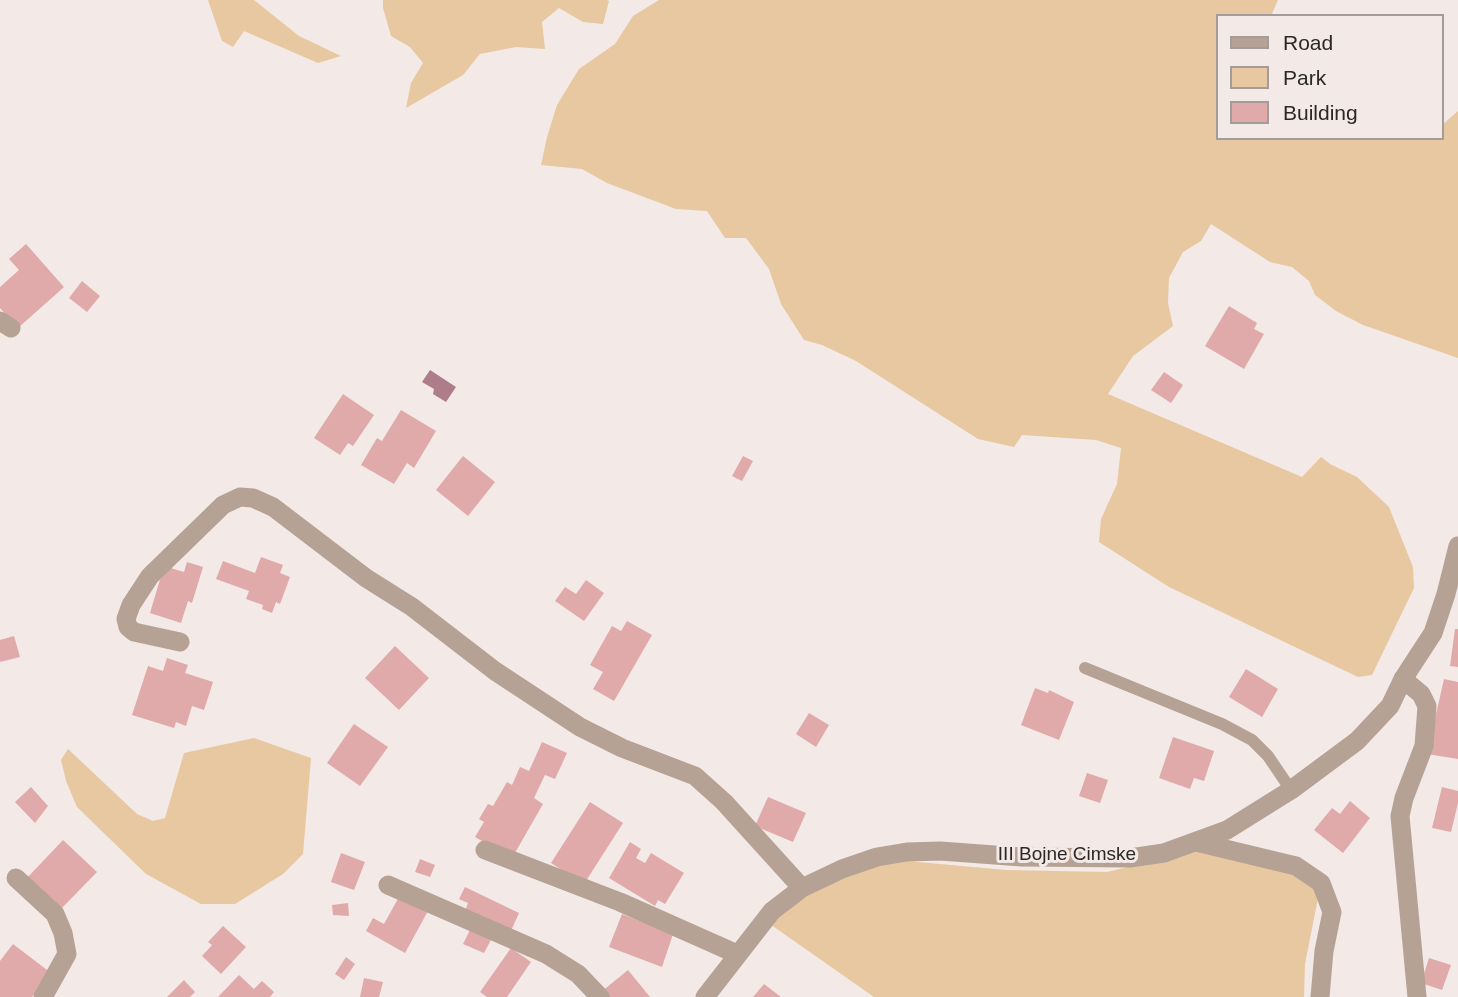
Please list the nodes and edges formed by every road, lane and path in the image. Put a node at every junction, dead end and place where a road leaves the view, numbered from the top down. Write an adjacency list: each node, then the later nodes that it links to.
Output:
1 (1458, 546): 4 (street, III Bojne Cimske)
2 (180, 642): 10 (street)
3 (1085, 668): 5 (lane)
4 (1403, 679): 5 (street, III Bojne Cimske); 16 (street)
5 (1291, 790): 6 (street, III Bojne Cimske)
6 (1196, 842): 10 (street, III Bojne Cimske); 15 (street)
7 (485, 850): 11 (street)
8 (16, 878): 12 (street)
9 (388, 886): 13 (street)
10 (802, 888): 11 (street, III Bojne Cimske)
11 (737, 954): 14 (street, III Bojne Cimske)
12 (43, 997)
13 (600, 997)
14 (705, 997)
15 (1320, 997)
16 (1417, 997)

